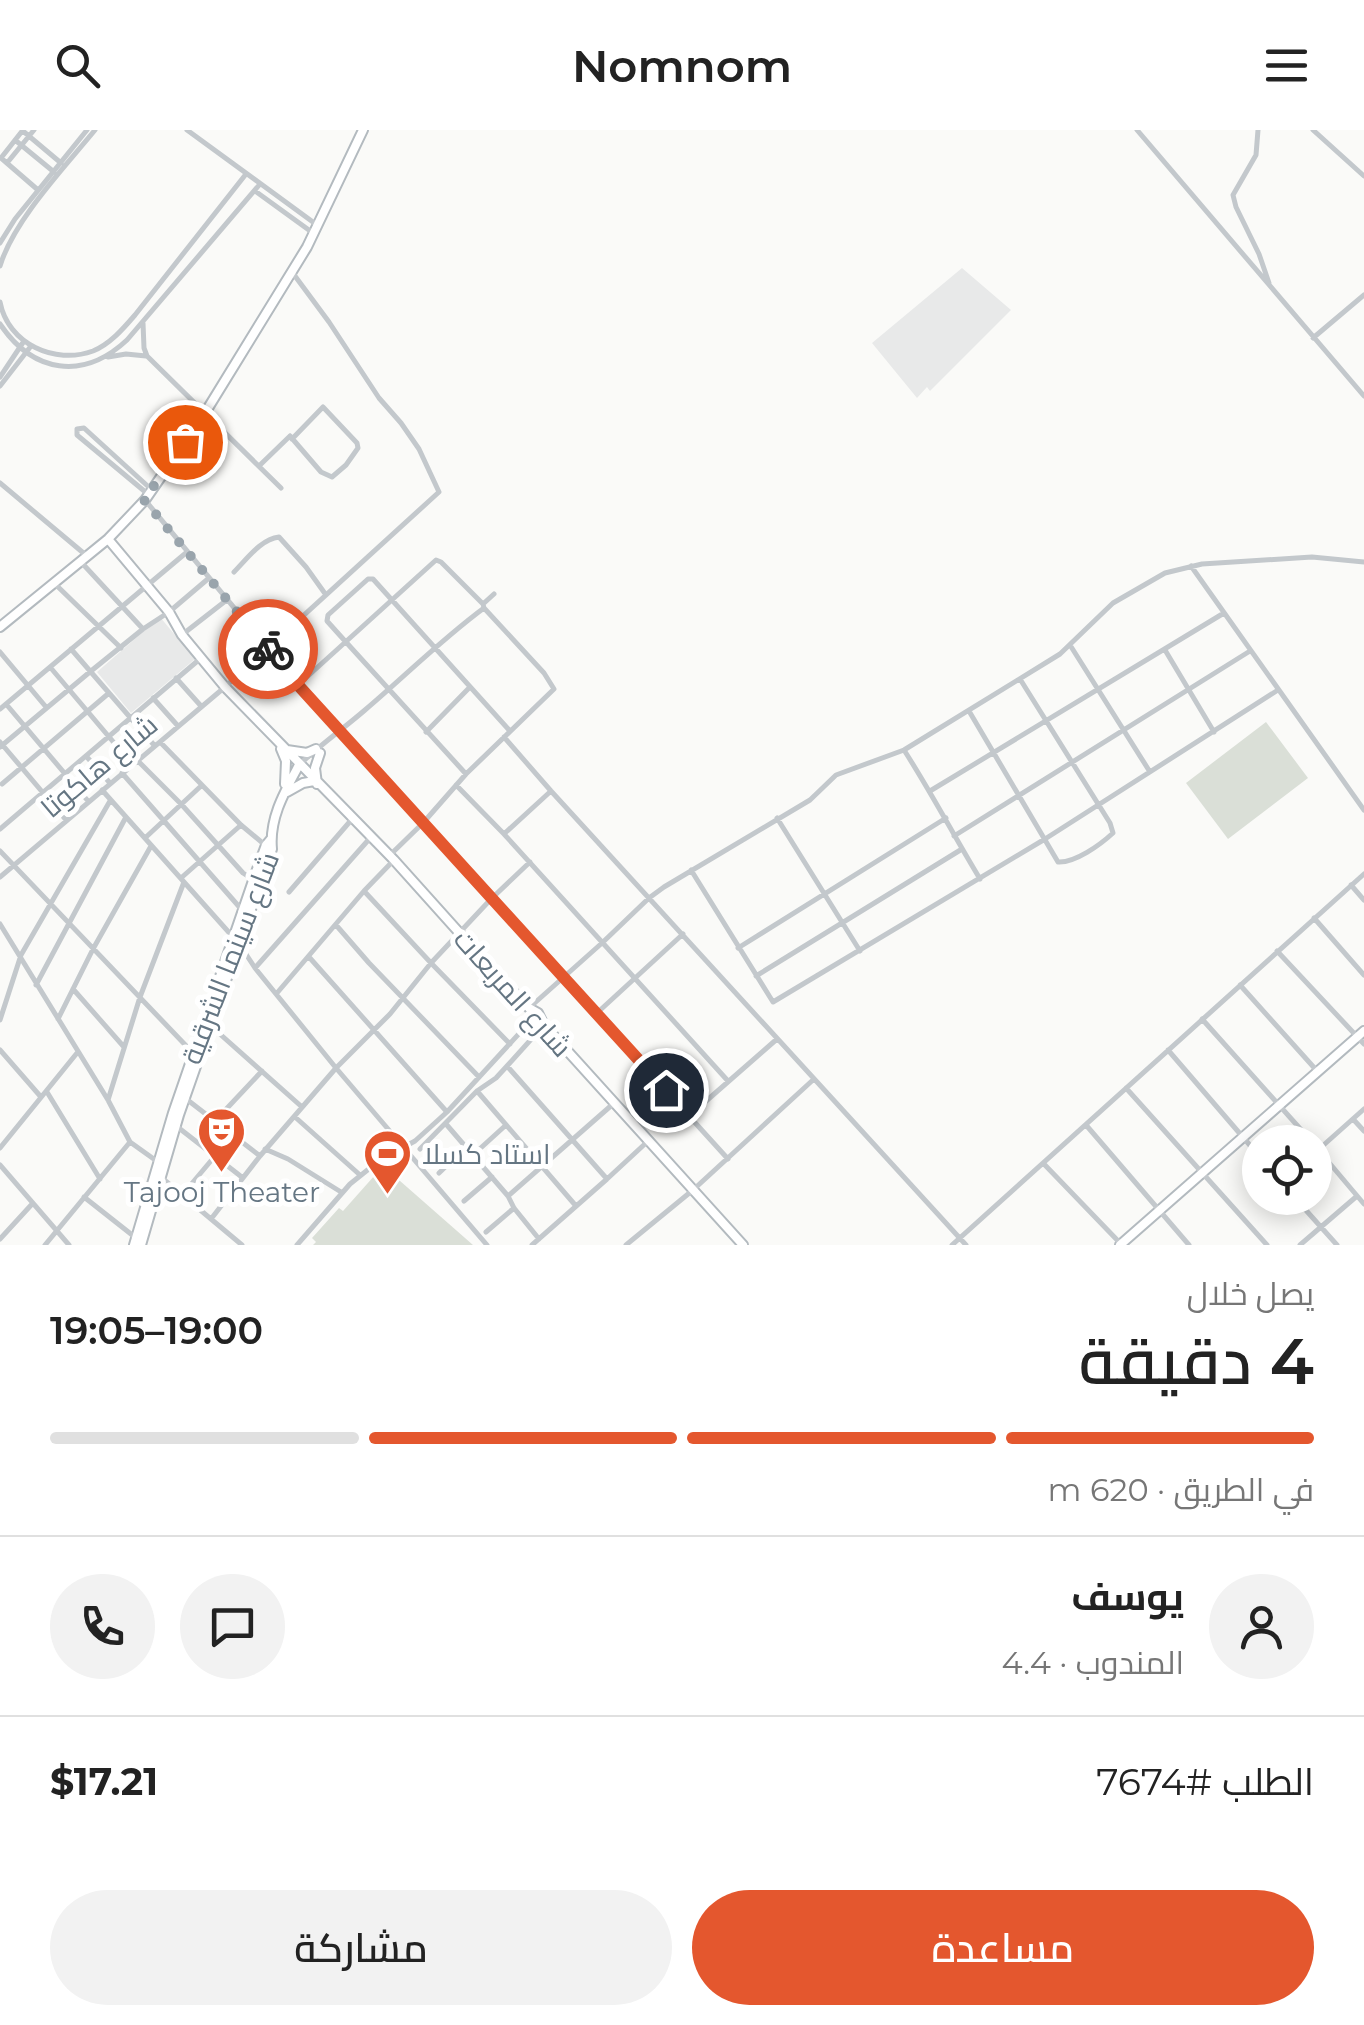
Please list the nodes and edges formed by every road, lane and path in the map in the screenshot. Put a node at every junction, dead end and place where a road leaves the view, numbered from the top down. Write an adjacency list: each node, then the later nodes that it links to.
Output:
1 (23, 130): 9 (street); 10 (street)
2 (87, 130): 12 (street)
3 (95, 130): 12 (street)
4 (187, 130): 16 (street)
5 (363, 130): 23 (main road)
6 (1137, 130): 27 (street)
7 (1258, 130): 27 (street)
8 (1313, 130): 17 (street)
9 (32, 133): 11 (street); 14 (street)
10 (15, 140): 11 (street); 13 (street)
11 (22, 146): 13 (street); 15 (street)
12 (78, 147): 14 (street); 19 (street)
13 (4, 161): 19 (street)
14 (61, 162): 15 (street)
15 (54, 172): 19 (street)
16 (246, 174): 18 (street); 20 (street)
17 (1364, 176)
18 (258, 188): 22 (street); 23 (street)
19 (41, 192): 21 (street)
20 (217, 208): 22 (street); 34 (street)
21 (24, 213): 24 (street); 25 (street)
22 (228, 219): 30 (street)
23 (315, 229): 26 (main road)
24 (0, 243)
25 (0, 266)
26 (292, 272): 42 (main road); 58 (street, شارع هاكوتا)
27 (1270, 287): 32 (street)
28 (1364, 295): 32 (street)
29 (0, 302): 33 (street)
30 (143, 322): 37 (street); 38 (street)
31 (0, 324): 35 (street)
32 (1313, 338): 41 (street)
33 (24, 341): 34 (street); 35 (street)
34 (31, 346): 36 (street)
35 (18, 348): 36 (street); 39 (street)
36 (26, 353): 38 (street); 40 (street)
37 (147, 356): 38 (street); 42 (street)
38 (105, 358)
39 (0, 377)
40 (0, 386)
41 (1364, 396)
42 (204, 413): 44 (street); 47 (main road)
43 (290, 436): 43 (street); 44 (street)
44 (259, 466): 46 (street)
45 (0, 482): 50 (street)
46 (281, 488)
47 (148, 495): 47 (street); 48 (main road); 49 (street)
48 (108, 539): 50 (main road); 56 (main road, شارع المربعات)
49 (187, 552): 54 (street); 56 (street)
50 (84, 559): 55 (main road); 62 (street)
51 (1364, 562): 52 (street)
52 (1191, 566): 64 (street); 70 (street)
53 (234, 572): 58 (street)
54 (210, 578): 59 (street); 63 (street)
55 (54, 583): 65 (street); 66 (main road)
56 (146, 586): 62 (street); 63 (main road, شارع المربعات)
57 (494, 594): 61 (street)
58 (326, 595): 72 (street, شارع هاكوتا)
59 (228, 598): 68 (street); 72 (street)
60 (390, 599): 61 (street); 69 (street); 69 (street); 73 (street)
61 (484, 606): 73 (street); 103 (street)
62 (123, 608): 65 (street); 67 (street)
63 (169, 612): 67 (street); 68 (main road, شارع المربعات)
64 (1224, 613): 75 (street); 77 (street)
65 (100, 626): 71 (street); 74 (street)
66 (0, 628)
67 (143, 630): 71 (street)
68 (182, 635): 78 (main road, شارع المربعات)
69 (345, 642): 84 (street); 88 (street)
70 (1070, 645): 82 (street); 89 (street)
71 (121, 648): 80 (street)
72 (267, 648): 84 (street); 85 (street, شارع هاكوتا)
73 (434, 648): 86 (street); 88 (street)
74 (72, 649): 79 (street); 80 (street)
75 (1165, 650): 89 (street); 90 (street)
76 (0, 652): 83 (street)
77 (1250, 652): 90 (street); 91 (street)
78 (201, 658): 81 (street); 85 (main road, شارع المربعات)
79 (50, 667): 83 (street); 87 (street)
80 (91, 671): 87 (street); 92 (street)
81 (176, 678): 93 (street); 95 (street)
82 (1020, 679): 98 (street); 100 (street)
83 (28, 685): 94 (street); 96 (street)
84 (298, 685): 105 (street)
85 (225, 687): 95 (street, شارع هاكوتا); 112 (main road, شارع المربعات)
86 (470, 688): 103 (street); 106 (street)
87 (69, 689): 96 (street); 97 (street)
88 (388, 690): 105 (street); 106 (street)
89 (1098, 690): 100 (street); 104 (street)
90 (1188, 690): 104 (street); 107 (street)
91 (1278, 690): 107 (street); 141 (street)
92 (110, 693): 97 (street); 99 (street)
93 (153, 698): 99 (street); 102 (street)
94 (3, 707): 101 (street)
95 (202, 707): 102 (street, شارع هاكوتا)
96 (47, 708): 101 (street)
97 (88, 711): 108 (street); 113 (street)
98 (969, 711): 114 (street); 116 (street)
99 (130, 718): 108 (street); 110 (street)
100 (1047, 721): 116 (street); 118 (street)
101 (25, 726): 111 (street); 113 (street)
102 (178, 726): 110 (street, شارع هاكوتا)
103 (510, 730): 109 (street)
104 (1124, 730): 118 (street); 122 (street)
105 (340, 732): 115 (street); 148 (street)
106 (426, 732): 125 (street)
107 (1214, 732): 122 (street)
108 (109, 736): 117 (street); 119 (street)
109 (504, 737): 125 (street); 132 (street)
110 (158, 744): 119 (street, شارع هاكوتا); 130 (street)
111 (1, 745): 120 (street)
112 (280, 745): 115 (main road); 121 (main road, شارع المربعات); 135 (main road)
113 (44, 748): 120 (street); 124 (street)
114 (904, 750): 133 (street); 144 (street)
115 (318, 751): 121 (street); 126 (main road)
116 (994, 754): 133 (street); 136 (street)
117 (86, 756): 124 (street); 128 (street)
118 (1072, 762): 136 (street); 140 (street)
119 (135, 763): 123 (street, شارع هاكوتا); 139 (street)
120 (21, 768): 127 (street); 134 (street)
121 (301, 768): 126 (main road, شارع المربعات); 135 (main road)
122 (1150, 772): 140 (street)
123 (122, 773): 128 (street, شارع هاكوتا); 146 (street)
124 (65, 774): 134 (street); 138 (street)
125 (466, 774): 129 (street)
126 (316, 782): 135 (main road); 143 (main road, شارع المربعات)
127 (2, 784)
128 (110, 784): 131 (street, شارع هاكوتا)
129 (456, 785): 148 (street); 151 (street)
130 (201, 786): 139 (street); 149 (street)
131 (102, 790): 137 (street); 138 (street, شارع هاكوتا)
132 (550, 791): 151 (street); 175 (street)
133 (930, 791): 145 (street)
134 (42, 792): 147 (street); 150 (street)
135 (284, 793): 156 (main road, شارع سينما الشرقية)
136 (1018, 795): 152 (street); 155 (street)
137 (110, 801): 142 (street); 178 (street)
138 (88, 802): 147 (street, شارع هاكوتا)
139 (182, 805): 146 (street); 158 (street)
140 (1098, 806): 155 (street); 155 (street)
141 (1364, 810)
142 (126, 818): 154 (street); 182 (street)
143 (352, 818): 153 (main road, شارع المربعات); 173 (street)
144 (777, 818): 165 (street); 174 (street)
145 (946, 818): 152 (street); 174 (street)
146 (165, 820): 154 (street); 162 (street)
147 (66, 821): 164 (street, شارع هاكوتا)
148 (423, 823): 161 (street); 176 (street)
149 (241, 825): 156 (street); 158 (street)
150 (0, 829)
151 (504, 834): 163 (street)
152 (954, 836): 159 (street)
153 (371, 837): 161 (main road, شارع المربعات); 196 (street)
154 (145, 838): 157 (street)
155 (1046, 840): 168 (street)
156 (270, 844): 170 (main road, شارع سينما الشرقية)
157 (151, 846): 169 (street); 190 (street)
158 (220, 846): 162 (street); 170 (street)
159 (962, 849): 168 (street); 181 (street)
160 (0, 851): 164 (street)
161 (391, 858): 172 (street); 185 (main road, شارع المربعات)
162 (199, 862): 169 (street); 179 (street)
163 (530, 862): 176 (street); 188 (street)
164 (13, 866): 167 (street, شارع هاكوتا); 178 (street)
165 (692, 870): 175 (street); 189 (street)
166 (1364, 874): 171 (street)
167 (0, 877)
168 (980, 879): 191 (street)
169 (182, 880): 187 (street); 206 (street)
170 (256, 882): 179 (main road, شارع سينما الشرقية); 187 (main road, شارع سينما الشرقية)
171 (1351, 885): 177 (street); 180 (street)
172 (364, 891): 184 (street); 195 (street)
173 (289, 892)
174 (825, 894): 181 (street); 189 (street)
175 (649, 898): 186 (street); 188 (street)
176 (491, 899): 185 (street); 199 (street)
177 (1364, 900)
178 (49, 904): 182 (street); 193 (street)
179 (242, 910): 187 (main road, شارع سينما الشرقية)
180 (1314, 918): 192 (street); 197 (street)
181 (842, 922): 191 (street); 198 (street)
182 (68, 923): 190 (street); 202 (street)
183 (0, 924): 193 (street)
184 (336, 924): 194 (street); 205 (street)
185 (460, 934): 195 (street); 207 (main road, شارع المربعات)
186 (683, 934): 200 (street); 217 (street)
187 (237, 940): 196 (street); 213 (main road, شارع سينما الشرقية); 223 (main road, شارع سينما الشرقية)
188 (602, 944): 199 (street); 200 (street)
189 (738, 948): 198 (street)
190 (94, 950): 203 (street); 206 (street)
191 (860, 950): 198 (street)
192 (1277, 951): 201 (street); 216 (street)
193 (21, 955): 202 (street); 212 (street)
194 (309, 956): 204 (street); 215 (street)
195 (430, 963): 205 (street); 218 (street)
196 (255, 968): 204 (street)
197 (1364, 975)
198 (755, 976)
199 (563, 978): 207 (street); 209 (street)
200 (634, 979): 209 (street); 230 (street)
201 (1239, 985): 211 (street); 227 (street)
202 (36, 986): 210 (street)
203 (73, 989): 210 (street); 219 (street)
204 (277, 993): 225 (street)
205 (404, 997): 215 (street); 228 (street)
206 (140, 998): 219 (street); 223 (street)
207 (528, 1008): 208 (main road, شارع المربعات)
208 (538, 1013): 214 (main road, شارع المربعات); 218 (street)
209 (596, 1014): 242 (street)
210 (58, 1019): 222 (street)
211 (1202, 1019): 221 (street); 237 (street)
212 (0, 1020)
213 (210, 1025): 226 (street); 234 (main road, شارع سينما الشرقية)
214 (544, 1026): 224 (street); 236 (main road, شارع المربعات)
215 (374, 1030): 225 (street); 240 (street)
216 (1362, 1037): 227 (main road)
217 (778, 1038): 229 (street); 230 (street)
218 (510, 1044): 228 (street)
219 (124, 1047): 235 (street)
220 (0, 1050): 233 (street)
221 (1168, 1050): 231 (street); 255 (street)
222 (78, 1052): 233 (street); 235 (street)
223 (193, 1053): 270 (main road, شارع سينما الشرقية)
224 (508, 1066): 232 (street); 258 (street)
225 (336, 1068): 238 (street); 262 (street)
226 (262, 1071): 238 (street); 244 (street)
227 (1318, 1072): 237 (main road)
228 (479, 1077): 240 (street)
229 (814, 1079): 269 (street); 300 (street)
230 (728, 1081): 242 (street)
231 (1126, 1088): 247 (street); 276 (street)
232 (477, 1091): 245 (street); 246 (street)
233 (43, 1094): 256 (street); 281 (street)
234 (184, 1098): 244 (street); 250 (main road, شارع سينما الشرقية)
235 (108, 1100): 259 (street)
236 (613, 1104): 258 (street); 260 (main road, شارع المربعات)
237 (1280, 1106): 248 (main road); 249 (street)
238 (302, 1107): 241 (street)
239 (1364, 1109): 243 (street)
240 (448, 1112): 262 (street)
241 (294, 1116): 265 (street); 277 (street)
242 (689, 1116): 269 (street)
243 (1354, 1118): 252 (street); 254 (street)
244 (214, 1121): 253 (street)
245 (446, 1124): 263 (street); 264 (street)
246 (506, 1124): 266 (street); 273 (street)
247 (1086, 1124): 271 (street); 294 (street)
248 (1258, 1125)
249 (1297, 1125)
250 (176, 1126): 267 (street); 278 (main road, شارع سينما الشرقية)
251 (0, 1129): 256 (street)
252 (1364, 1131)
253 (230, 1133): 267 (street); 268 (street)
254 (1332, 1134)
255 (1242, 1137)
256 (8, 1138): 261 (street)
257 (1242, 1139): 276 (main road)
258 (572, 1140): 273 (street); 282 (street)
259 (130, 1142): 270 (street); 281 (street)
260 (648, 1142): 282 (street); 283 (main road, شارع المربعات)
261 (0, 1148)
262 (404, 1148): 277 (street); 308 (street)
263 (466, 1148): 266 (street); 275 (street)
264 (420, 1149)
265 (266, 1150): 268 (street); 284 (street)
266 (473, 1155): 279 (street)
267 (215, 1156): 280 (street); 285 (street)
268 (260, 1156): 280 (street)
269 (728, 1158): 283 (street)
270 (158, 1162): 303 (main road, شارع سينما الشرقية)
271 (1043, 1163): 300 (street); 314 (street)
272 (0, 1165): 290 (street)
273 (542, 1166): 286 (street); 292 (street)
274 (1332, 1166): 287 (street)
275 (439, 1173)
276 (1202, 1173): 294 (main road); 316 (street)
277 (360, 1175): 284 (street)
278 (160, 1176): 285 (street); 303 (main road, شارع سينما الشرقية)
279 (492, 1177): 286 (street); 289 (street)
280 (243, 1178): 296 (street)
281 (100, 1179): 288 (street)
282 (606, 1179): 292 (street)
283 (693, 1190): 310 (street); 311 (main road, شارع المربعات)
284 (341, 1192): 307 (street)
285 (182, 1194): 296 (street)
286 (508, 1196): 293 (street)
287 (1357, 1196): 291 (street); 297 (street)
288 (84, 1197): 298 (street); 303 (street)
289 (464, 1201)
290 (34, 1203): 298 (street); 301 (street)
291 (1364, 1204)
292 (576, 1206): 302 (street)
293 (514, 1208): 299 (street); 302 (street)
294 (1158, 1211): 314 (main road); 315 (street)
295 (1310, 1215): 297 (street)
296 (211, 1219): 306 (street)
297 (1320, 1227): 317 (street); 318 (street)
298 (56, 1232): 304 (street); 305 (street)
299 (486, 1232)
300 (960, 1238): 312 (street); 313 (street)
301 (0, 1239)
302 (539, 1239): 309 (street)
303 (137, 1243)
304 (45, 1245)
305 (69, 1245)
306 (242, 1245)
307 (298, 1245)
308 (487, 1245)
309 (532, 1245)
310 (626, 1245)
311 (743, 1245)
312 (952, 1245)
313 (966, 1245)
314 (1121, 1245)
315 (1189, 1245)
316 (1267, 1245)
317 (1300, 1245)
318 (1337, 1245)

